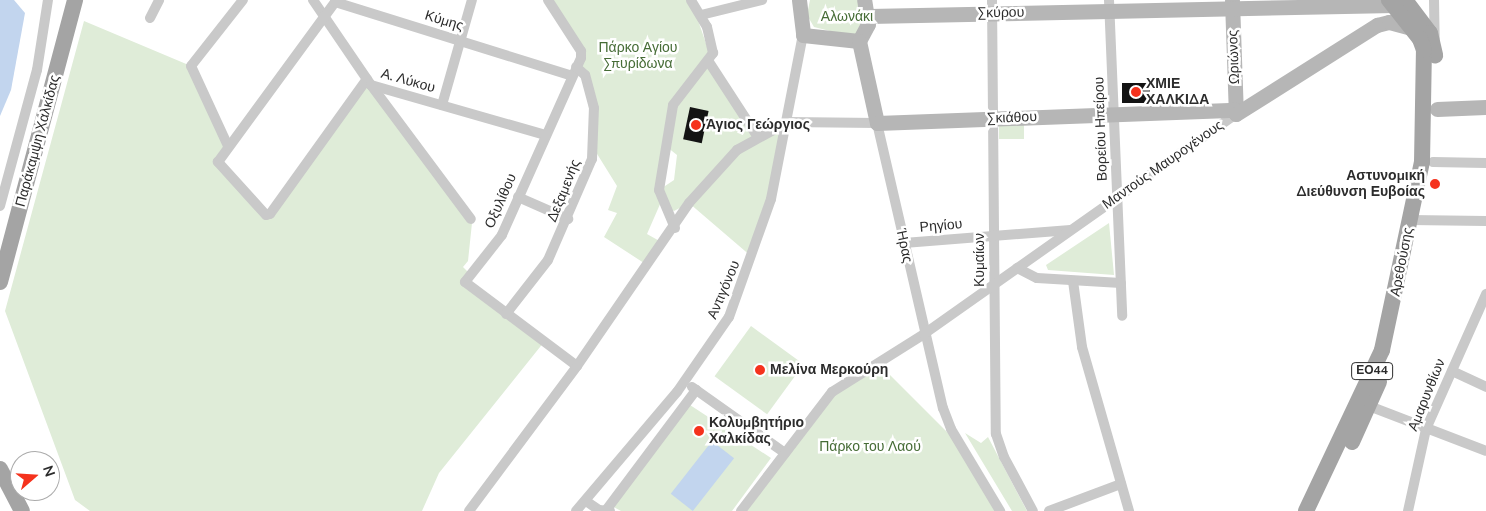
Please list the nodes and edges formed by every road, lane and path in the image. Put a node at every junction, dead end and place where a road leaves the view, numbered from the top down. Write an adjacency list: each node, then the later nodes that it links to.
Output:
1 (48, 0): 44 (street)
2 (75, 0): 55 (main road, Παράκαμψη Χαλκίδας)
3 (159, 0): 20 (street)
4 (243, 0): 39 (street)
5 (313, 0): 17 (street)
6 (472, 0): 23 (street)
7 (548, 0): 27 (street, Οξυλίθου)
8 (691, 0): 18 (street)
9 (762, 0): 18 (street)
10 (799, 0): 22 (street)
11 (864, 0): 19 (street)
12 (1434, 0): 25 (street, Αρεθούσης)
13 (1398, 1): 14 (street, Σκύρου); 21 (main road, Αρεθούσης / ΕΟ44); 25 (main road, ΕΟ44)
14 (1232, 4): 15 (street, Σκύρου); 32 (street, Ωριώνος)
15 (1110, 6): 16 (street, Σκύρου); 33 (street, Βορείου Ηπείρου)
16 (992, 7): 19 (street, Σκύρου); 34 (street, Κυμαίων)
17 (323, 15): 23 (street, Κύμης); 28 (street); 39 (street, Κύμης)
18 (701, 15): 26 (street)
19 (869, 16): 24 (street)
20 (150, 18)
21 (1412, 28): 32 (street, Μαντούς Μαυρογένους); 48 (main road, Αρεθούσης / ΕΟ44)
22 (803, 34): 24 (street); 35 (street, Αντιγόνου)
23 (461, 40): 27 (street, Κύμης); 29 (street)
24 (859, 41): 36 (street, Ήρας)
25 (1435, 50): 31 (main road, Αρεθούσης / ΕΟ44)
26 (709, 62): 38 (street); 50 (street)
27 (574, 72): 37 (street, Οξυλίθου); 46 (street, Δεξαμενής)
28 (369, 82): 29 (street, Α. Λύκου); 45 (street, Α. Λύκου); 47 (street)
29 (442, 105): 37 (street, Α. Λύκου)
30 (1486, 107): 31 (street)
31 (1437, 109): 40 (main road, Αρεθούσης / ΕΟ44)
32 (1236, 112): 33 (street, Σκιάθου); 43 (street, Μαντούς Μαυρογένους)
33 (1114, 114): 34 (street, Σκιάθου); 43 (street, Βορείου Ηπείρου)
34 (994, 119): 36 (street, Σκιάθου); 52 (street, Κυμαίων)
35 (788, 122): 36 (street, Σκιάθου); 38 (street); 65 (street, Αντιγόνου)
36 (877, 123): 53 (street, Ήρας)
37 (545, 136): 42 (street, Οξυλίθου)
38 (757, 136): 50 (street)
39 (228, 146): 45 (street, Κύμης)
40 (1433, 162): 41 (street); 48 (main road, Αρεθούσης / ΕΟ44)
41 (1486, 163)
42 (518, 197): 46 (street); 60 (street, Οξυλίθου)
43 (1117, 197): 51 (street, Μαντούς Μαυρογένους); 57 (street, Βορείου Ηπείρου)
44 (0, 206)
45 (270, 214)
46 (568, 219): 60 (street, Δεξαμενής)
47 (471, 220)
48 (1416, 220): 49 (street); 68 (main road, Αρεθούσης / ΕΟ44); 84 (main road, Αρεθούσης / ΕΟ44)
49 (1486, 221)
50 (675, 228): 63 (street)
51 (1071, 230): 52 (street, Ρηγίου); 54 (street, Μαντούς Μαυρογένους)
52 (994, 236): 53 (street, Ρηγίου); 58 (street, Κυμαίων)
53 (904, 243): 62 (street, Ήρας)
54 (1017, 268): 56 (street); 58 (street, Μαντούς Μαυρογένους)
55 (0, 282)
56 (1073, 282): 57 (street); 73 (street)
57 (1121, 283): 61 (street, Βορείου Ηπείρου)
58 (994, 285): 62 (street, Μαντούς Μαυρογένους); 81 (street, Κυμαίων)
59 (1486, 294): 64 (street, Αμαρυνθίων)
60 (506, 314): 63 (street, Οξυλίθου)
61 (1122, 316)
62 (924, 334): 71 (street, Μαντούς Μαυρογένους); 80 (street, Ήρας)
63 (577, 366): 77 (street)
64 (1452, 371): 66 (street); 69 (street, Αμαρυνθίων)
65 (685, 381): 67 (street); 74 (street, Αντιγόνου)
66 (1486, 387)
67 (696, 390): 71 (street); 75 (street)
68 (1369, 406): 69 (street); 85 (main road, Αρεθούσης / ΕΟ44)
69 (1426, 429): 70 (street); 86 (street, Αμαρυνθίων)
70 (1486, 450)
71 (785, 453): 79 (street, Μαντούς Μαυρογένους)
72 (0, 468): 76 (main road)
73 (1121, 484): 82 (street); 83 (street)
74 (586, 501): 75 (street); 78 (street, Αντιγόνου)
75 (609, 510)
76 (22, 511)
77 (469, 511)
78 (576, 511)
79 (741, 511)
80 (1000, 511)
81 (1033, 511)
82 (1049, 511)
83 (1129, 511)
84 (1306, 511)
85 (1318, 511)
86 (1408, 511)

